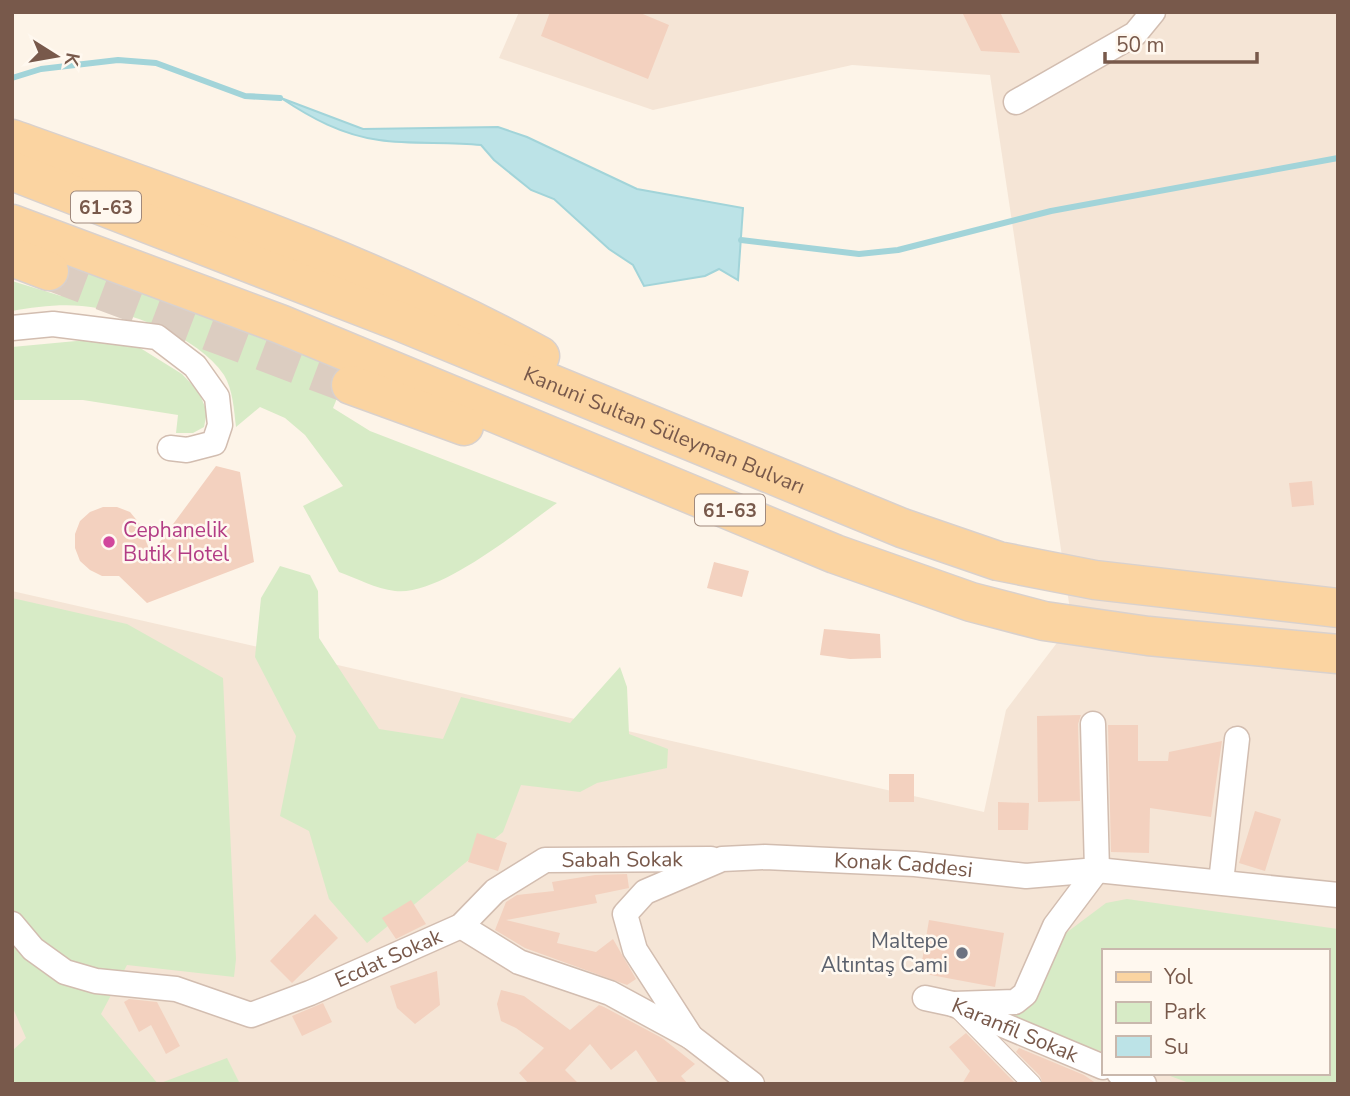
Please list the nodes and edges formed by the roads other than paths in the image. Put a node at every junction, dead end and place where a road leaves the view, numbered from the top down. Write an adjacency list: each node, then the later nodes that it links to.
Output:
1 (1153, 12): 2 (street)
2 (1016, 102)
3 (12, 139): 10 (main road, 61-63)
4 (12, 171): 10 (main road, Kanuni Sultan Süleyman Bulvarı / 61-63)
5 (12, 223): 12 (main road, 61-63)
6 (12, 257): 7 (main road)
7 (49, 271)
8 (12, 328): 11 (street)
9 (351, 385): 12 (main road, 61-63)
10 (684, 439): 13 (main road, Kanuni Sultan Süleyman Bulvarı / 61-63)
11 (170, 448)
12 (694, 495): 14 (main road, 61-63)
13 (1338, 608)
14 (1338, 654)
15 (1093, 724): 18 (street)
16 (1237, 739): 19 (street)
17 (722, 859): 18 (street, Konak Caddesi); 22 (street, Sabah Sokak); 25 (street, Konak Caddesi)
18 (1097, 870): 19 (street, Konak Caddesi); 24 (street)
19 (1221, 882): 20 (street, Konak Caddesi)
20 (1338, 895)
21 (12, 924): 22 (street, Ecdat Sokak)
22 (461, 926): 25 (street, Ecdat Sokak)
23 (925, 998): 24 (street, Karanfil Sokak)
24 (953, 1004): 26 (street, Karanfil Sokak); 29 (street)
25 (691, 1037): 28 (street, Ecdat Sokak)
26 (1102, 1067)
27 (1124, 1075): 30 (street)
28 (752, 1084)
29 (1032, 1084)
30 (1144, 1084)

